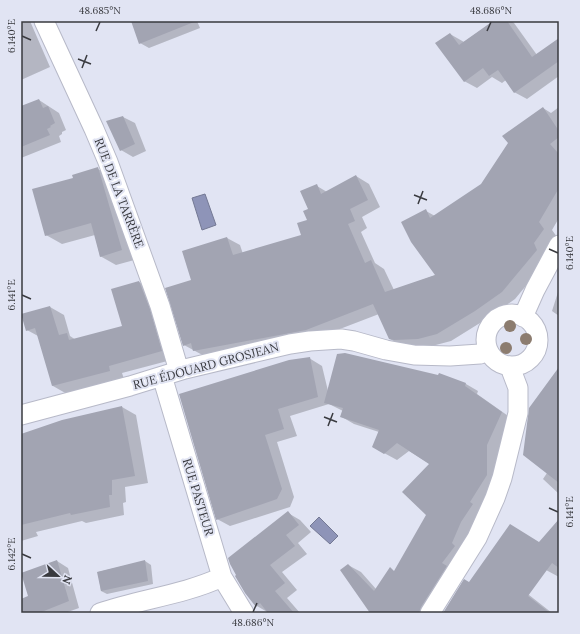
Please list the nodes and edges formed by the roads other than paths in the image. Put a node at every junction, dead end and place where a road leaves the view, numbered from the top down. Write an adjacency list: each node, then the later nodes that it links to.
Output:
1 (44, 21): 6 (street, RUE DE LA TARRÈRE)
2 (556, 252): 3 (street)
3 (523, 317): 4 (street); 5 (street)
4 (488, 351): 5 (street); 6 (street, RUE ÉDOUARD GROSJEAN)
5 (510, 367): 11 (street)
6 (170, 374): 7 (street, RUE ÉDOUARD GROSJEAN); 8 (street, RUE PASTEUR)
7 (21, 415)
8 (222, 577): 9 (street); 10 (street, RUE PASTEUR)
9 (100, 613)
10 (244, 613)
11 (430, 613)

